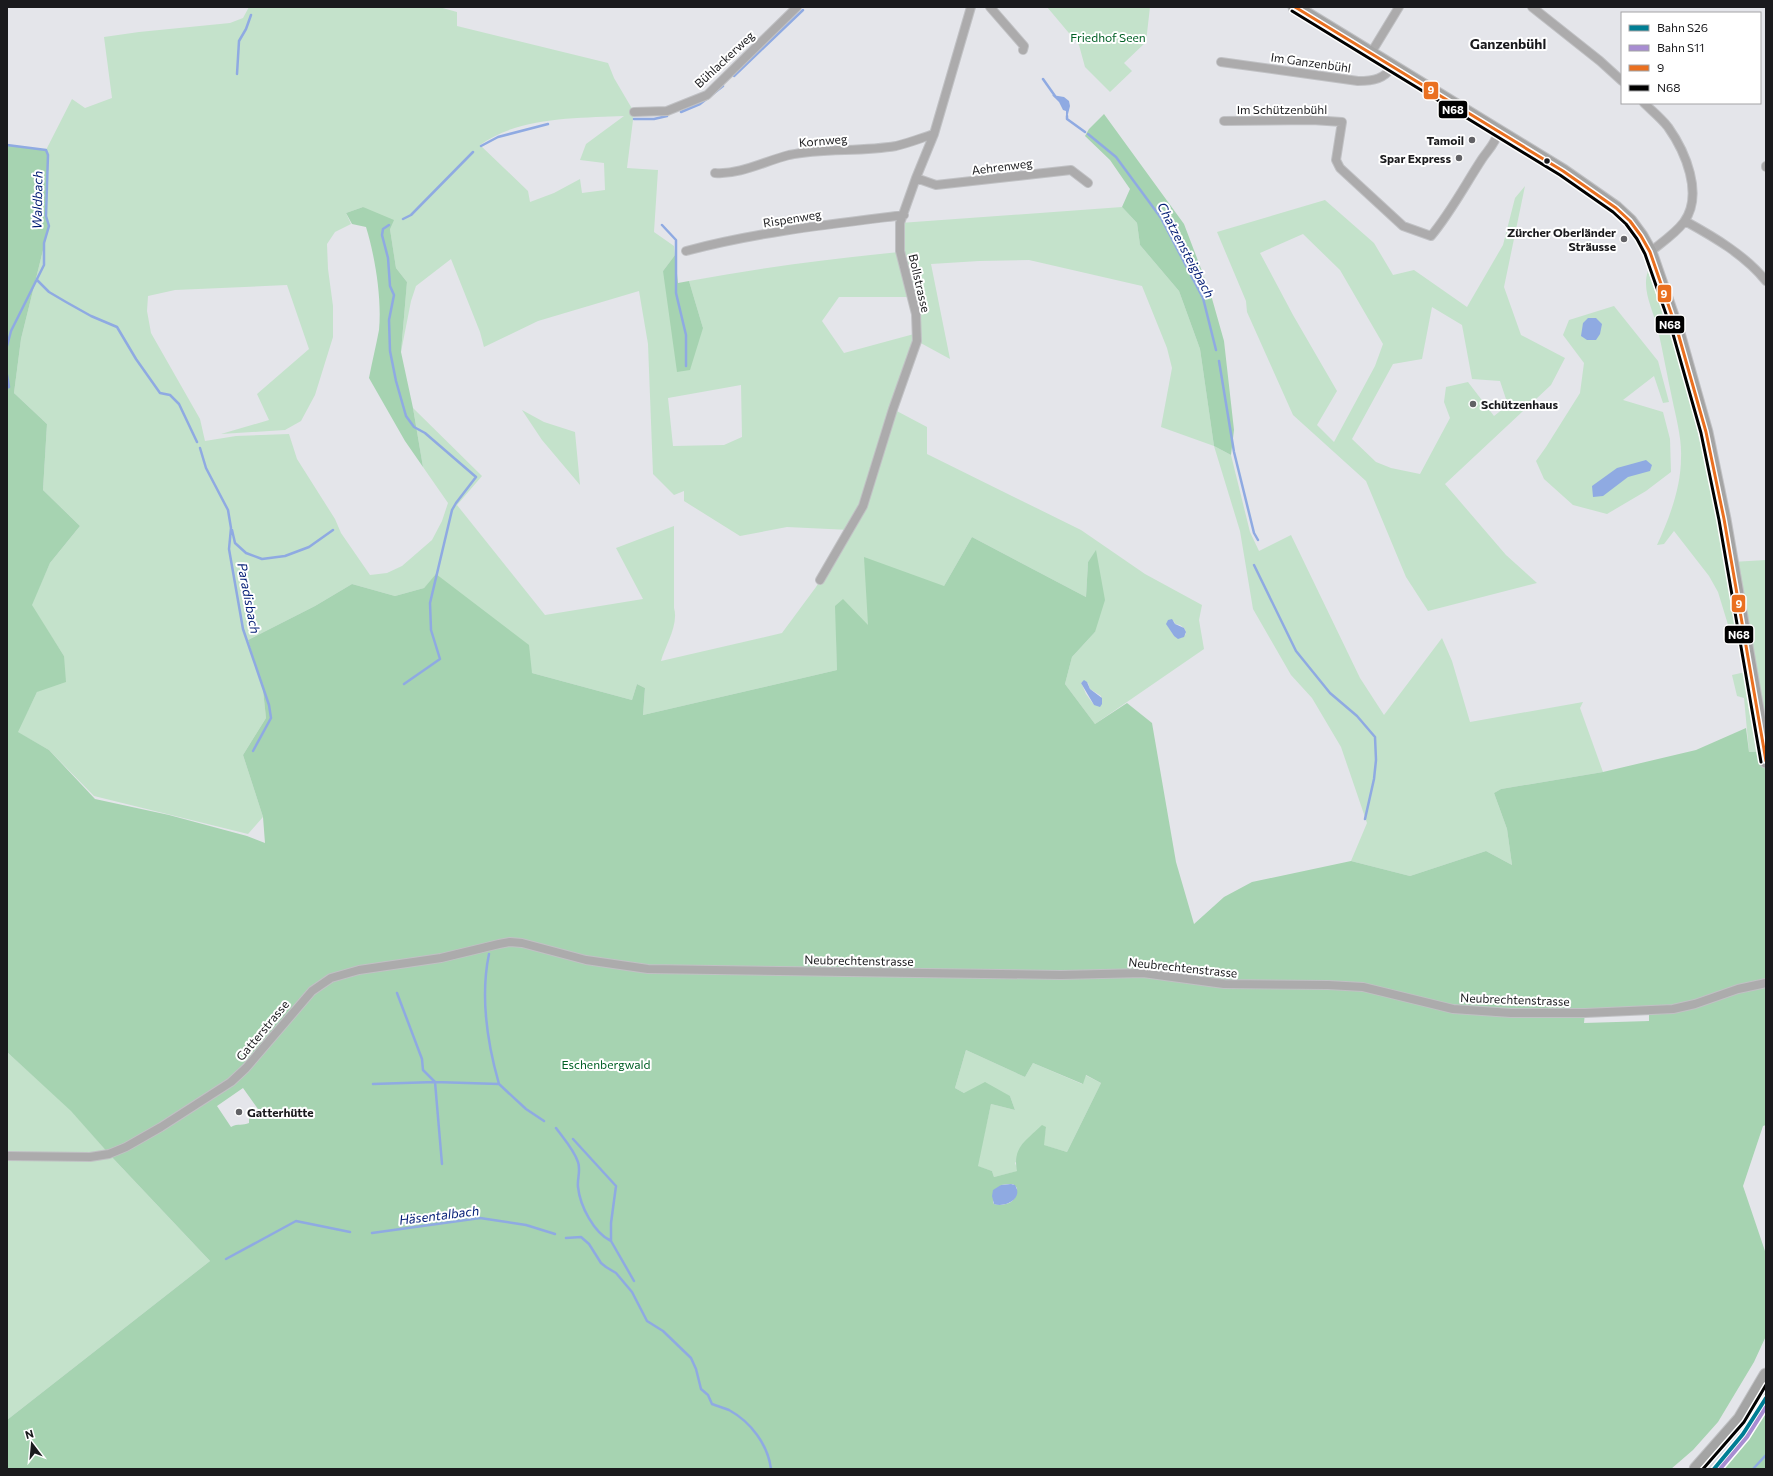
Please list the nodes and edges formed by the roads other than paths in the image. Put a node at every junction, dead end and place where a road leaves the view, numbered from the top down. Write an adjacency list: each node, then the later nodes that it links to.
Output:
1 (796, 7): 13 (street, Bühlackerweg)
2 (971, 7): 16 (street, Bollstrasse)
3 (990, 7): 7 (street)
4 (1295, 7): 8 (main road)
5 (1399, 7): 8 (street)
6 (1532, 7): 11 (street)
7 (1023, 50)
8 (1371, 53): 10 (main road)
9 (1221, 62): 10 (street, Im Ganzenbühl)
10 (1393, 66): 15 (main road)
11 (1621, 80)
12 (1645, 104): 21 (street)
13 (634, 112)
14 (1224, 121): 15 (street, Im Schützenbühl)
15 (1498, 132): 23 (main road)
16 (934, 134): 17 (street, Kornweg); 18 (street, Bollstrasse)
17 (715, 173)
18 (916, 178): 19 (street, Aehrenweg); 20 (street, Bollstrasse)
19 (1088, 183)
20 (904, 215): 22 (street, Rispenweg); 25 (street, Bollstrasse)
21 (1685, 221): 23 (street); 24 (street)
22 (686, 251)
23 (1650, 252): 26 (main road)
24 (1764, 275)
25 (820, 580)
26 (1766, 761)
27 (545, 950): 28 (street, Neubrechtenstrasse); 29 (street, Gatterstrasse)
28 (1766, 983)
29 (7, 1156)
30 (1766, 1376): 31 (main road)
31 (1696, 1469)

